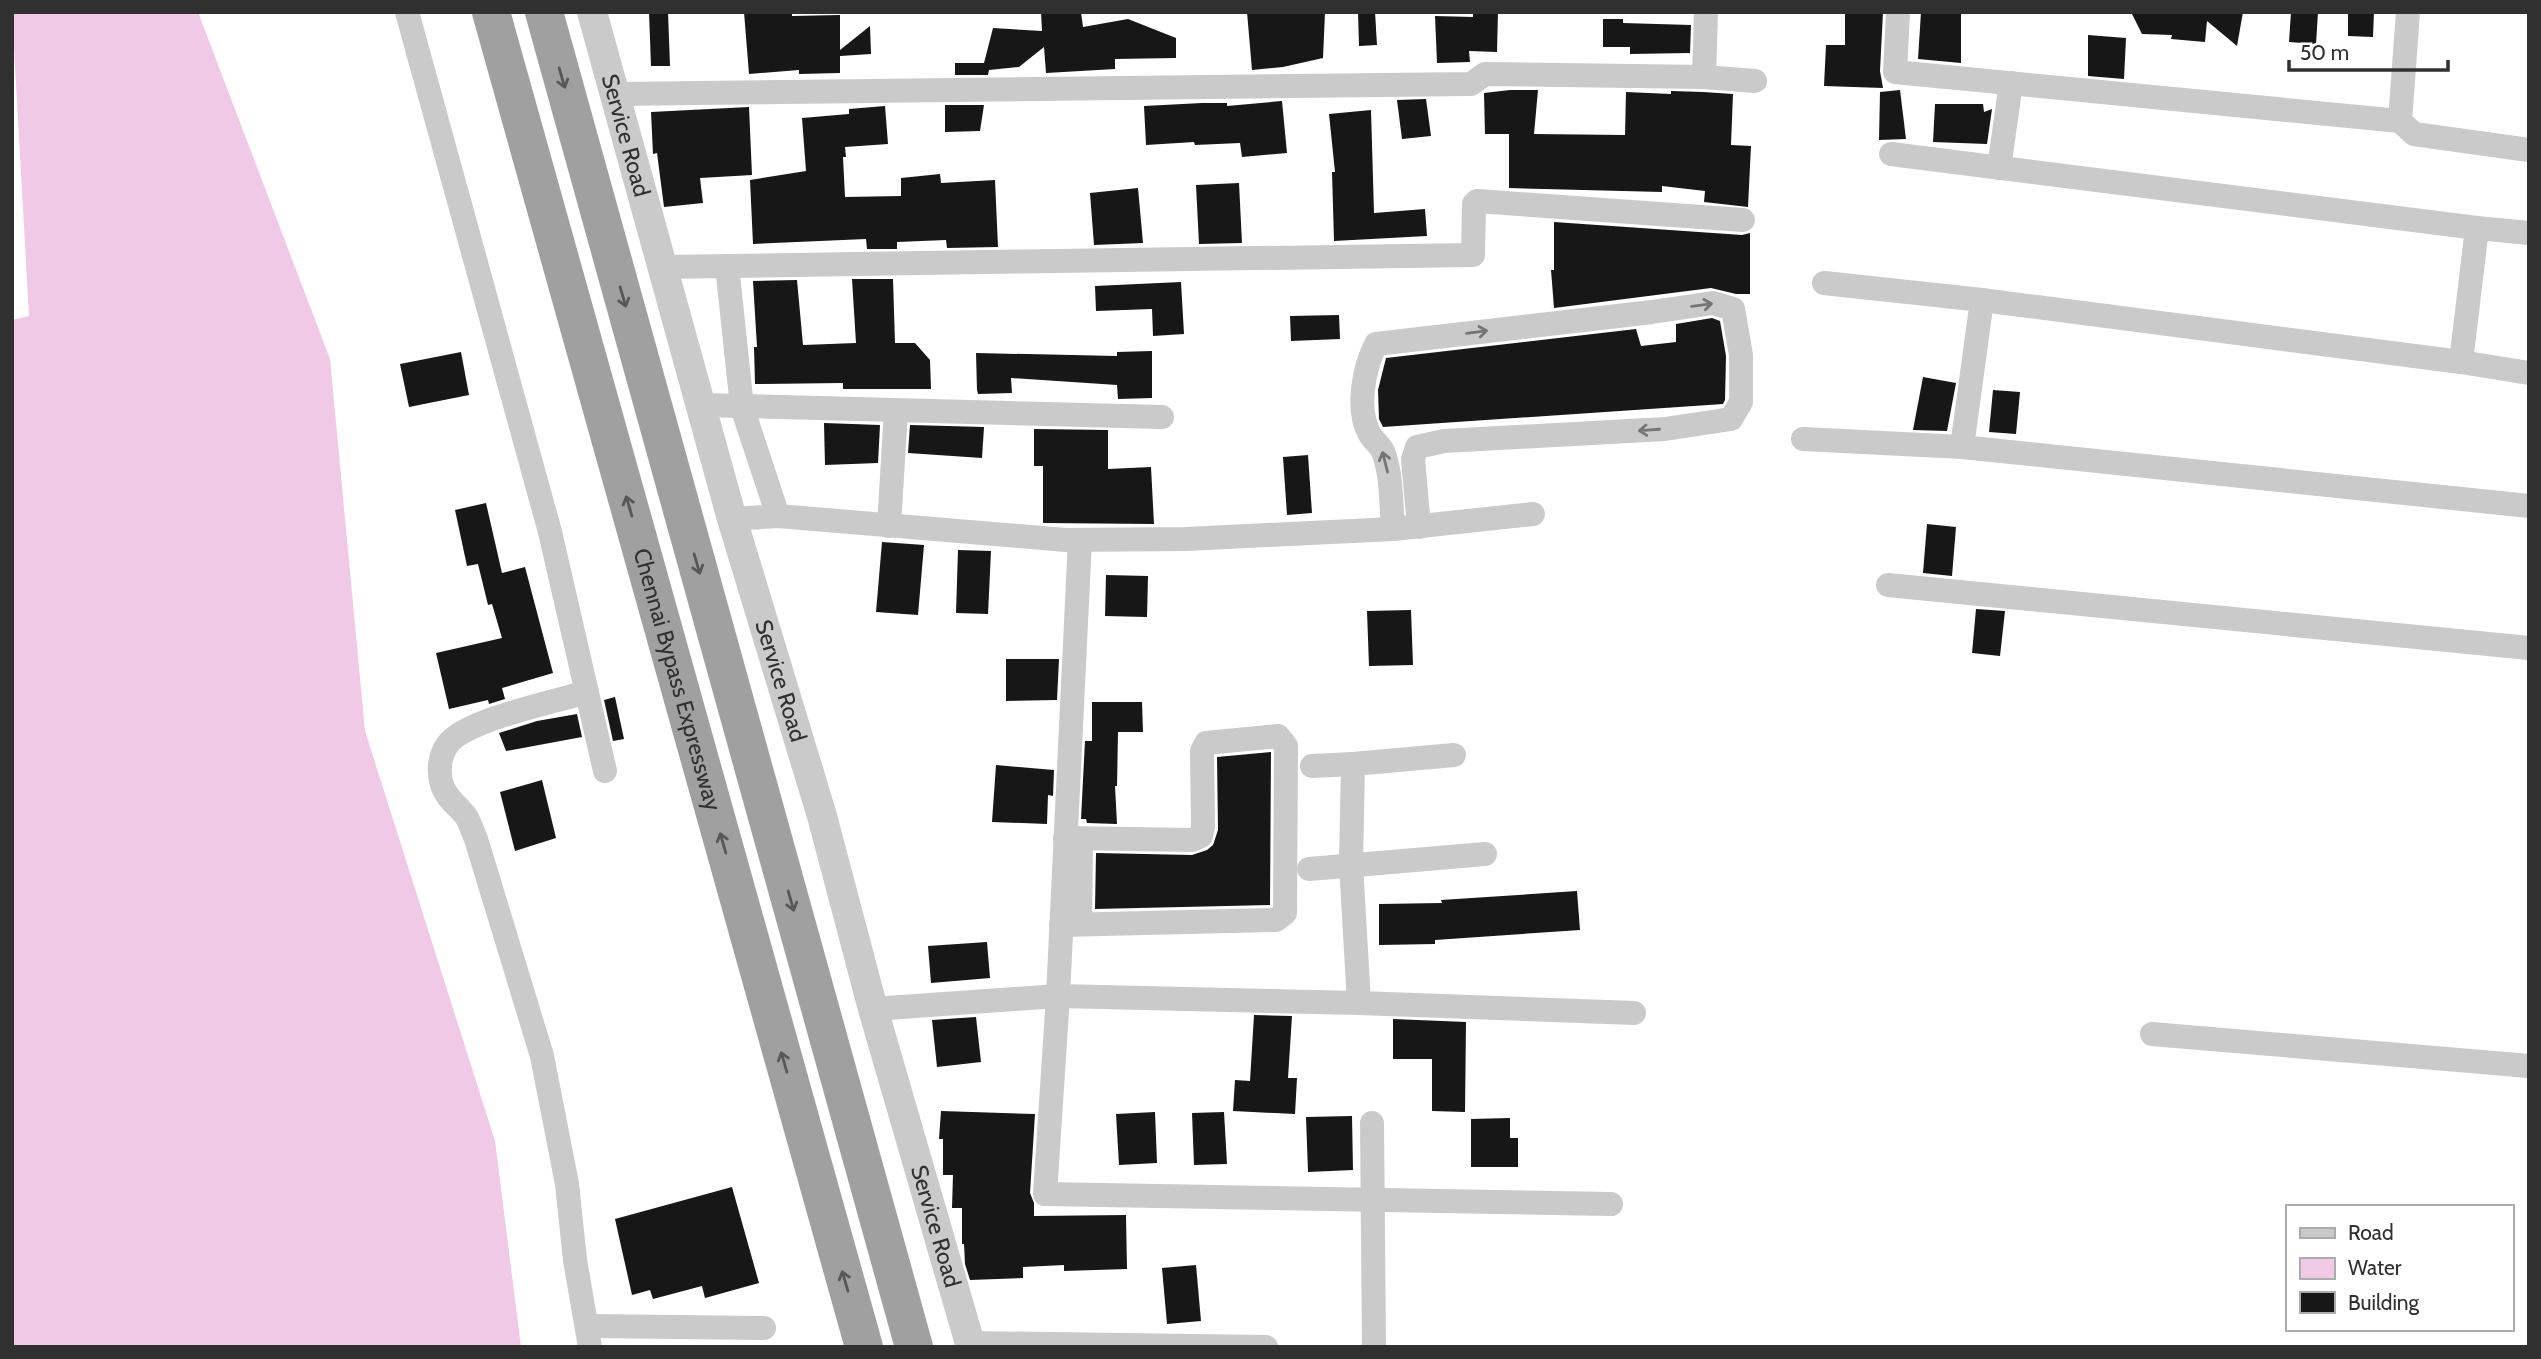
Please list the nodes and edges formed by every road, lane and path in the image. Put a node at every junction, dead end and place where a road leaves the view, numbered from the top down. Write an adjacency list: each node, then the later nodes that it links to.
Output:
1 (407, 12): 41 (street)
2 (491, 12): 63 (highway, Chennai Bypass Expressway, one-way to 2)
3 (544, 12): 64 (highway, one-way to 64)
4 (592, 12): 11 (street, Service Road)
5 (1706, 12): 8 (street)
6 (1898, 12): 10 (street)
7 (2408, 12): 12 (street)
8 (1704, 77): 9 (street); 11 (street)
9 (1755, 82)
10 (2011, 83): 12 (street); 15 (street)
11 (615, 94): 19 (street, Service Road)
12 (2400, 121): 13 (street)
13 (2529, 150)
14 (1891, 154): 15 (street)
15 (1999, 168): 17 (street)
16 (1743, 220): 20 (street)
17 (2477, 228): 18 (street); 23 (street)
18 (2529, 233)
19 (663, 267): 20 (street); 25 (street, Service Road)
20 (727, 267): 26 (street)
21 (1824, 283): 22 (street)
22 (1982, 300): 23 (street); 30 (street)
23 (2461, 362): 24 (street)
24 (2529, 373)
25 (702, 405): 26 (street); 34 (street, Service Road)
26 (742, 407): 27 (street); 33 (street)
27 (896, 410): 28 (street); 35 (street)
28 (1162, 417)
29 (1803, 439): 30 (street)
30 (1962, 447): 31 (street)
31 (2529, 506)
32 (1533, 514): 36 (street)
33 (778, 516): 34 (street); 35 (street)
34 (732, 519): 53 (street, Service Road)
35 (888, 526): 38 (street)
36 (1419, 527): 37 (street); 37 (street, one-way to 36)
37 (1393, 529): 38 (street)
38 (1080, 540): 46 (street)
39 (1888, 585): 40 (street)
40 (2529, 648)
41 (587, 692): 45 (street); 61 (street)
42 (1454, 755): 43 (street)
43 (1353, 764): 44 (street); 48 (street)
44 (1312, 765)
45 (605, 771)
46 (1073, 838): 50 (street); 50 (street)
47 (1485, 855): 48 (street)
48 (1351, 864): 49 (street); 52 (street)
49 (1310, 869)
50 (1070, 924): 51 (street)
51 (1058, 996): 52 (street); 53 (street); 58 (street)
52 (1359, 1003): 54 (street)
53 (873, 1009): 62 (street, Service Road)
54 (1634, 1013)
55 (2152, 1034): 56 (street)
56 (2529, 1066)
57 (1372, 1123): 58 (street)
58 (1373, 1198): 59 (street); 66 (street)
59 (1611, 1204)
60 (764, 1328): 61 (street)
61 (589, 1336)
62 (970, 1345): 65 (street)
63 (864, 1347)
64 (914, 1347)
65 (1266, 1347)
66 (1374, 1347)

